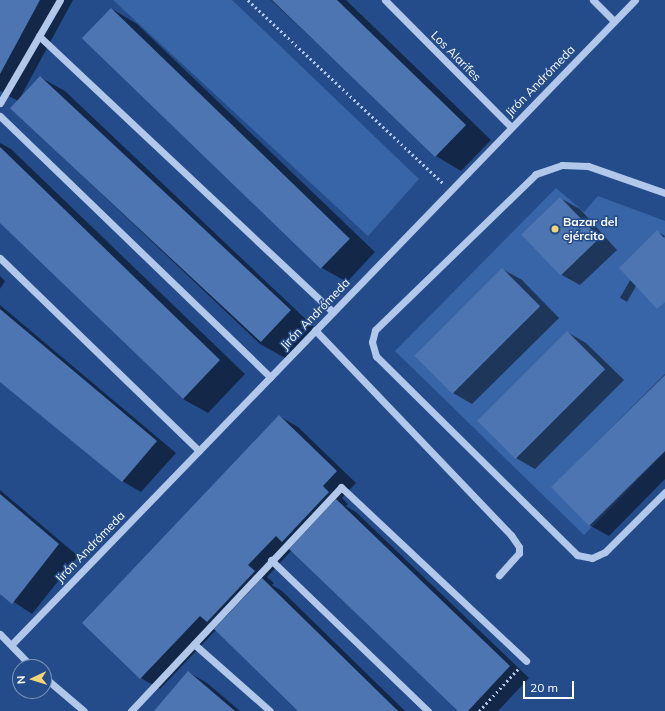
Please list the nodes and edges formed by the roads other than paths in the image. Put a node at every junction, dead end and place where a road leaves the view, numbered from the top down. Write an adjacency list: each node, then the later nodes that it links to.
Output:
1 (60, 0): 6 (street)
2 (385, 0): 9 (street, Los Alarifes)
3 (593, 0): 5 (street)
4 (635, 0): 5 (street, Jirón Andrómeda)
5 (614, 21): 9 (street, Jirón Andrómeda)
6 (39, 36): 7 (street); 12 (street)
7 (0, 103)
8 (0, 116): 14 (street)
9 (512, 127): 12 (street, Jirón Andrómeda)
10 (665, 193): 16 (street)
11 (0, 258): 15 (street)
12 (333, 312): 13 (street, Jirón Andrómeda)
13 (316, 330): 14 (street, Jirón Andrómeda); 18 (street)
14 (270, 377): 15 (street, Jirón Andrómeda)
15 (199, 451): 20 (street, Jirón Andrómeda)
16 (665, 492)
17 (271, 560): 21 (street); 23 (street); 28 (street)
18 (499, 575)
19 (0, 634): 20 (street)
20 (12, 644): 22 (street)
21 (194, 644): 26 (street); 27 (street)
22 (25, 659)
23 (526, 661)
24 (52, 684): 25 (street)
25 (84, 711)
26 (131, 711)
27 (270, 711)
28 (428, 711)

